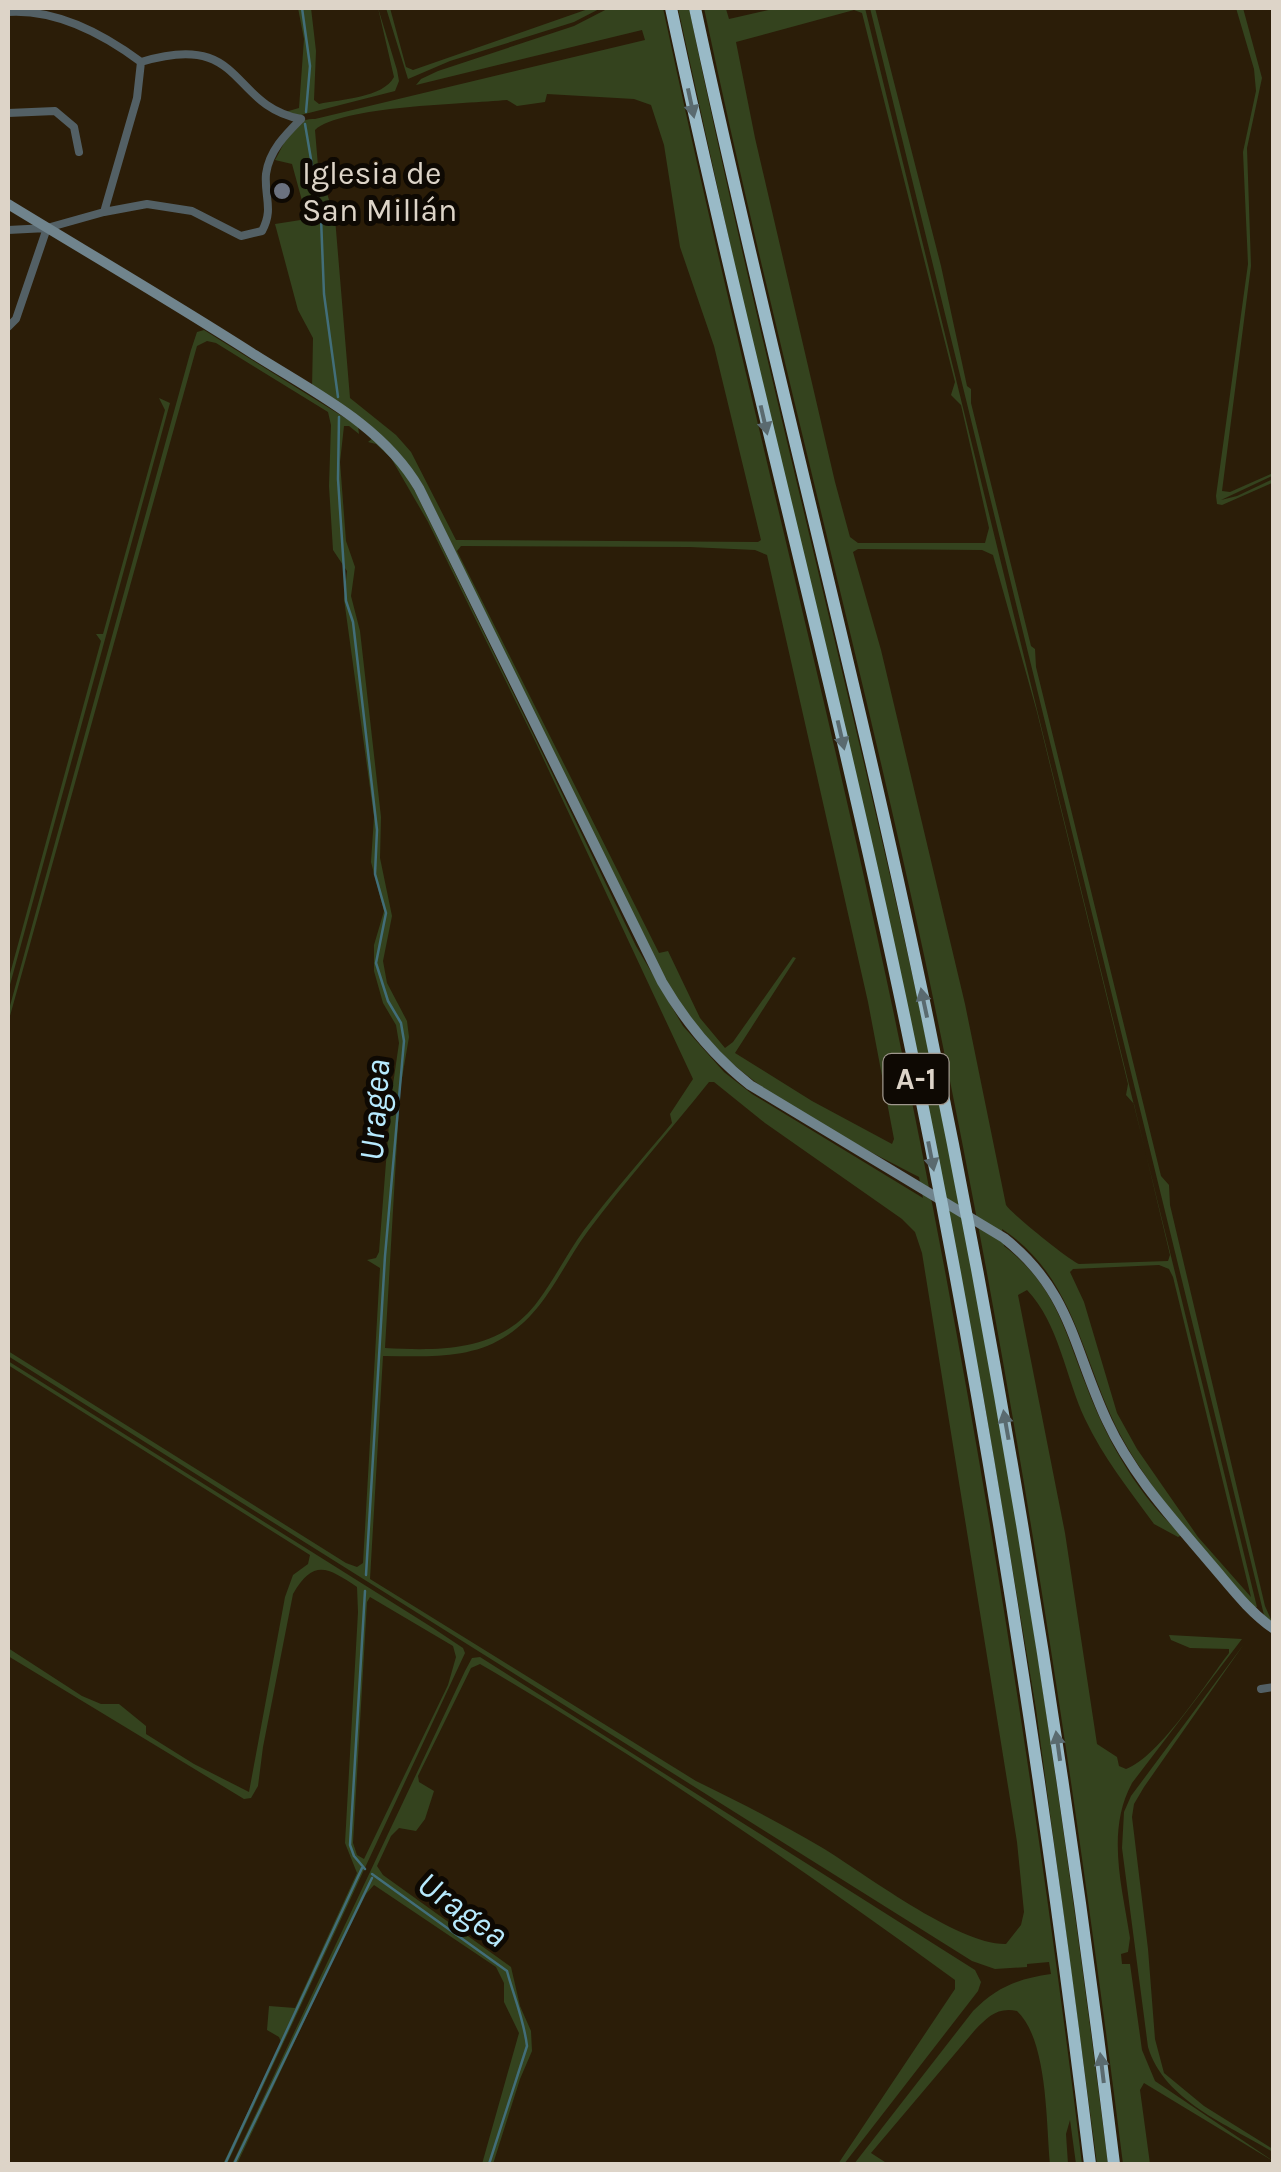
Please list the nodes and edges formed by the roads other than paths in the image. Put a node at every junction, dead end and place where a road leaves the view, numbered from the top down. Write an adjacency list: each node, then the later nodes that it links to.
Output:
1 (671, 8): 16 (highway, A-1, one-way to 16)
2 (695, 8): 17 (highway, A-1, one-way to 2)
3 (32, 9): 4 (street); 5 (street)
4 (8, 12)
5 (141, 62): 9 (street); 9 (street)
6 (8, 114): 7 (street)
7 (79, 152)
8 (8, 204): 10 (street)
9 (104, 212): 10 (street)
10 (47, 228): 11 (street); 12 (street); 13 (street)
11 (8, 230)
12 (8, 327)
13 (1274, 1629)
14 (1274, 1687): 15 (street)
15 (1261, 1689)
16 (1090, 2164)
17 (1114, 2164)

